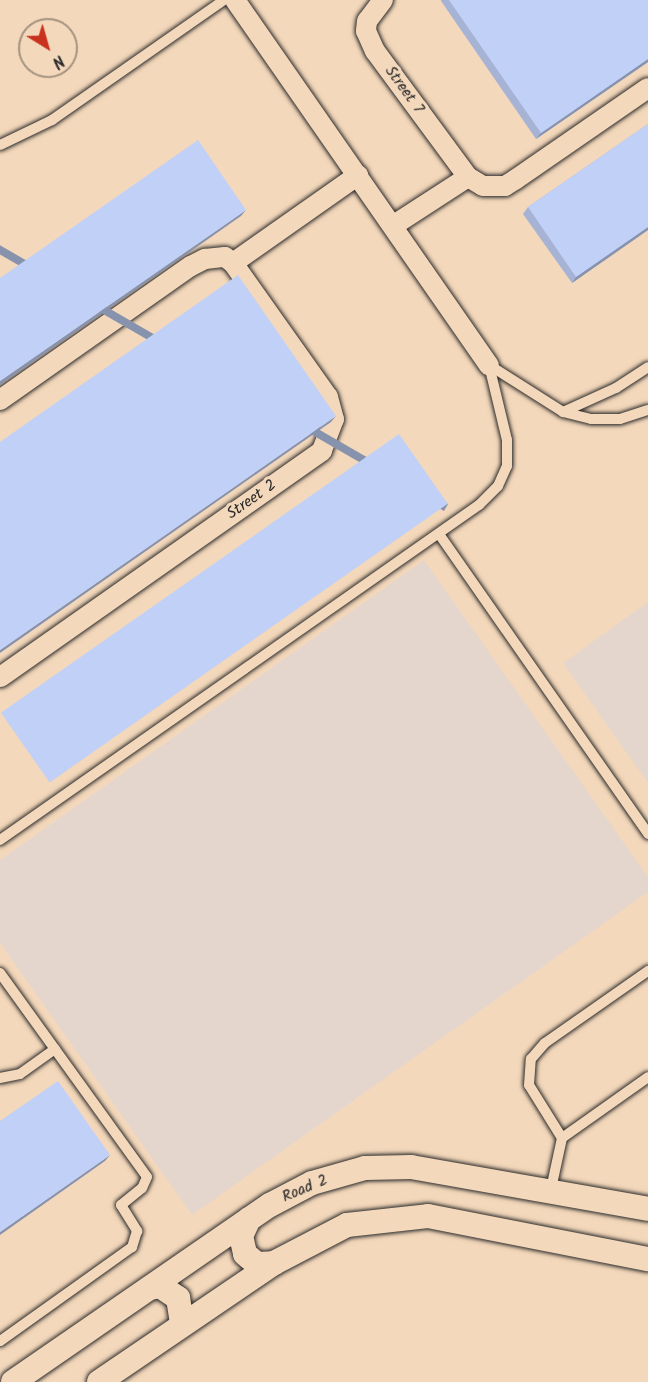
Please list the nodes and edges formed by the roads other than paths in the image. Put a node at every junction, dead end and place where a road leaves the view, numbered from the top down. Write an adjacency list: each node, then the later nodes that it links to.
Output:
1 (224, 0): 5 (lane)
2 (235, 0): 6 (street)
3 (383, 0): 7 (street, Street 7)
4 (648, 88): 7 (street)
5 (0, 145)
6 (358, 175): 8 (street); 9 (street)
7 (468, 177): 8 (street)
8 (394, 225): 10 (street)
9 (233, 263): 12 (street); 16 (street, Street 2)
10 (489, 365): 14 (lane); 15 (lane)
11 (648, 367): 14 (lane)
12 (0, 400)
13 (648, 410): 14 (lane)
14 (562, 412)
15 (440, 534): 17 (lane); 18 (lane)
16 (0, 677)
17 (648, 834)
18 (0, 840)
19 (648, 971): 24 (lane)
20 (0, 973): 21 (lane)
21 (55, 1049): 23 (lane); 32 (lane)
22 (648, 1077): 24 (lane)
23 (0, 1078)
24 (562, 1138): 25 (lane)
25 (550, 1189): 26 (street, Road 2); 27 (street, Road 2)
26 (648, 1209)
27 (249, 1219): 29 (street); 30 (street, Road 2)
28 (648, 1259): 29 (street)
29 (274, 1263): 31 (street)
30 (150, 1288): 31 (street); 34 (street, Road 2)
31 (182, 1324): 33 (street)
32 (0, 1341)
33 (105, 1380)
34 (14, 1382)

